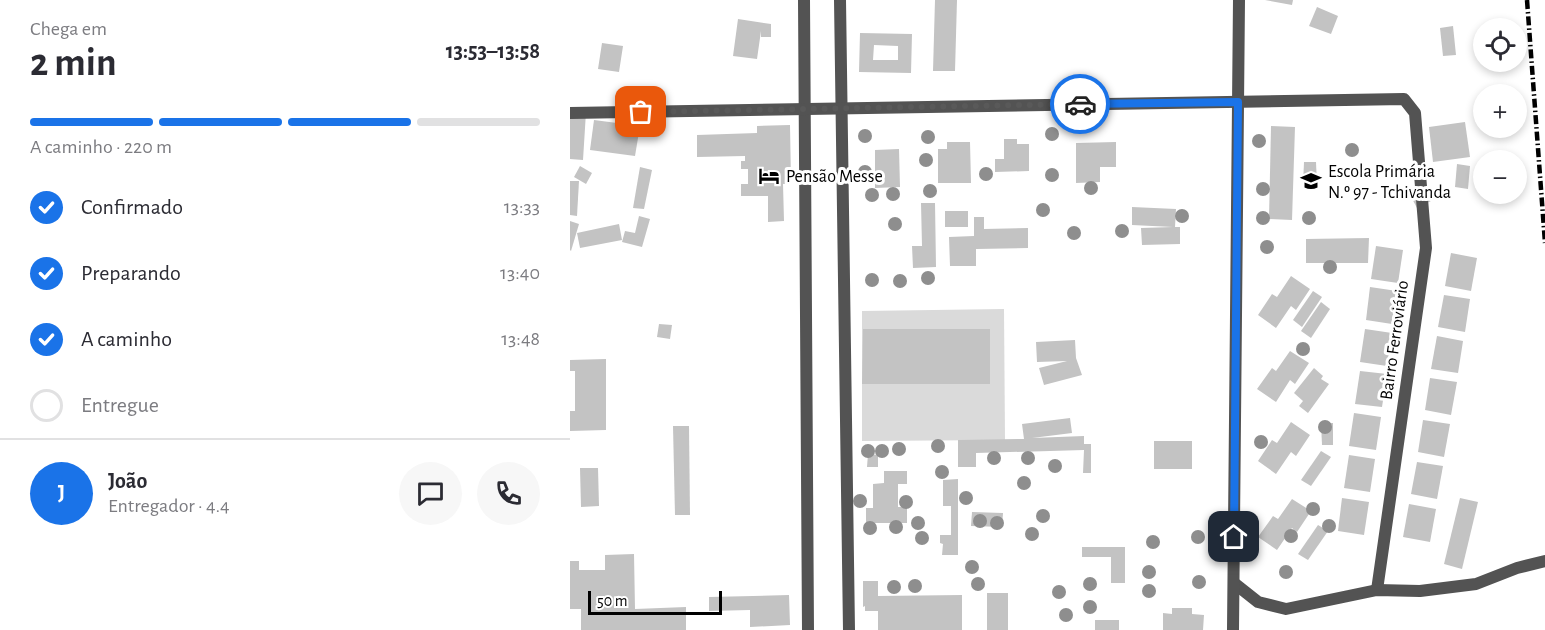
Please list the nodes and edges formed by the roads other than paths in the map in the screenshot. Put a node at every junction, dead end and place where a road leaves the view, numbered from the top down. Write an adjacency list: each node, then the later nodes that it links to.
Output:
1 (804, 0): 6 (street)
2 (840, 0): 5 (street)
3 (1239, 0): 4 (street)
4 (1238, 102): 5 (street); 9 (street); 10 (street, Bairro Ferroviário)
5 (841, 109): 6 (street); 12 (street)
6 (805, 110): 7 (street); 11 (street)
7 (570, 113)
8 (1545, 561): 10 (street)
9 (1234, 583): 10 (street); 13 (street)
10 (1377, 590)
11 (808, 630)
12 (849, 630)
13 (1233, 630)

